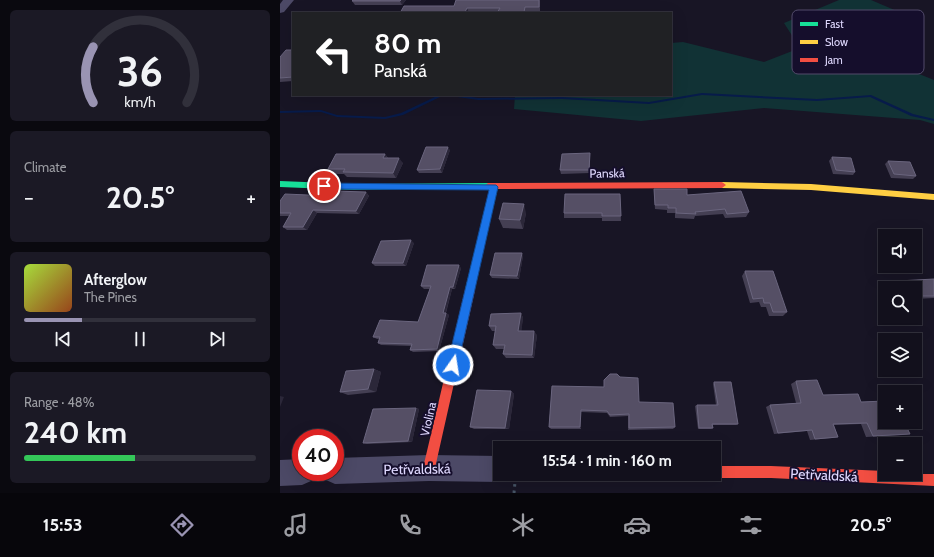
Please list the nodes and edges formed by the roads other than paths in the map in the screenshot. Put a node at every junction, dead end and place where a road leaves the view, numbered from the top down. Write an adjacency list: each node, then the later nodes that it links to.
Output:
1 (289, 0): 2 (street)
2 (280, 10)
3 (280, 184): 4 (street, Panská)
4 (494, 187): 5 (street, Panská); 6 (street, Violina)
5 (934, 197)
6 (429, 468): 7 (street, Petřvaldská); 8 (street, Petřvaldská)
7 (493, 469)
8 (344, 471)
9 (292, 472): 11 (street)
10 (721, 472): 12 (street, Petřvaldská)
11 (280, 473)
12 (934, 480)

